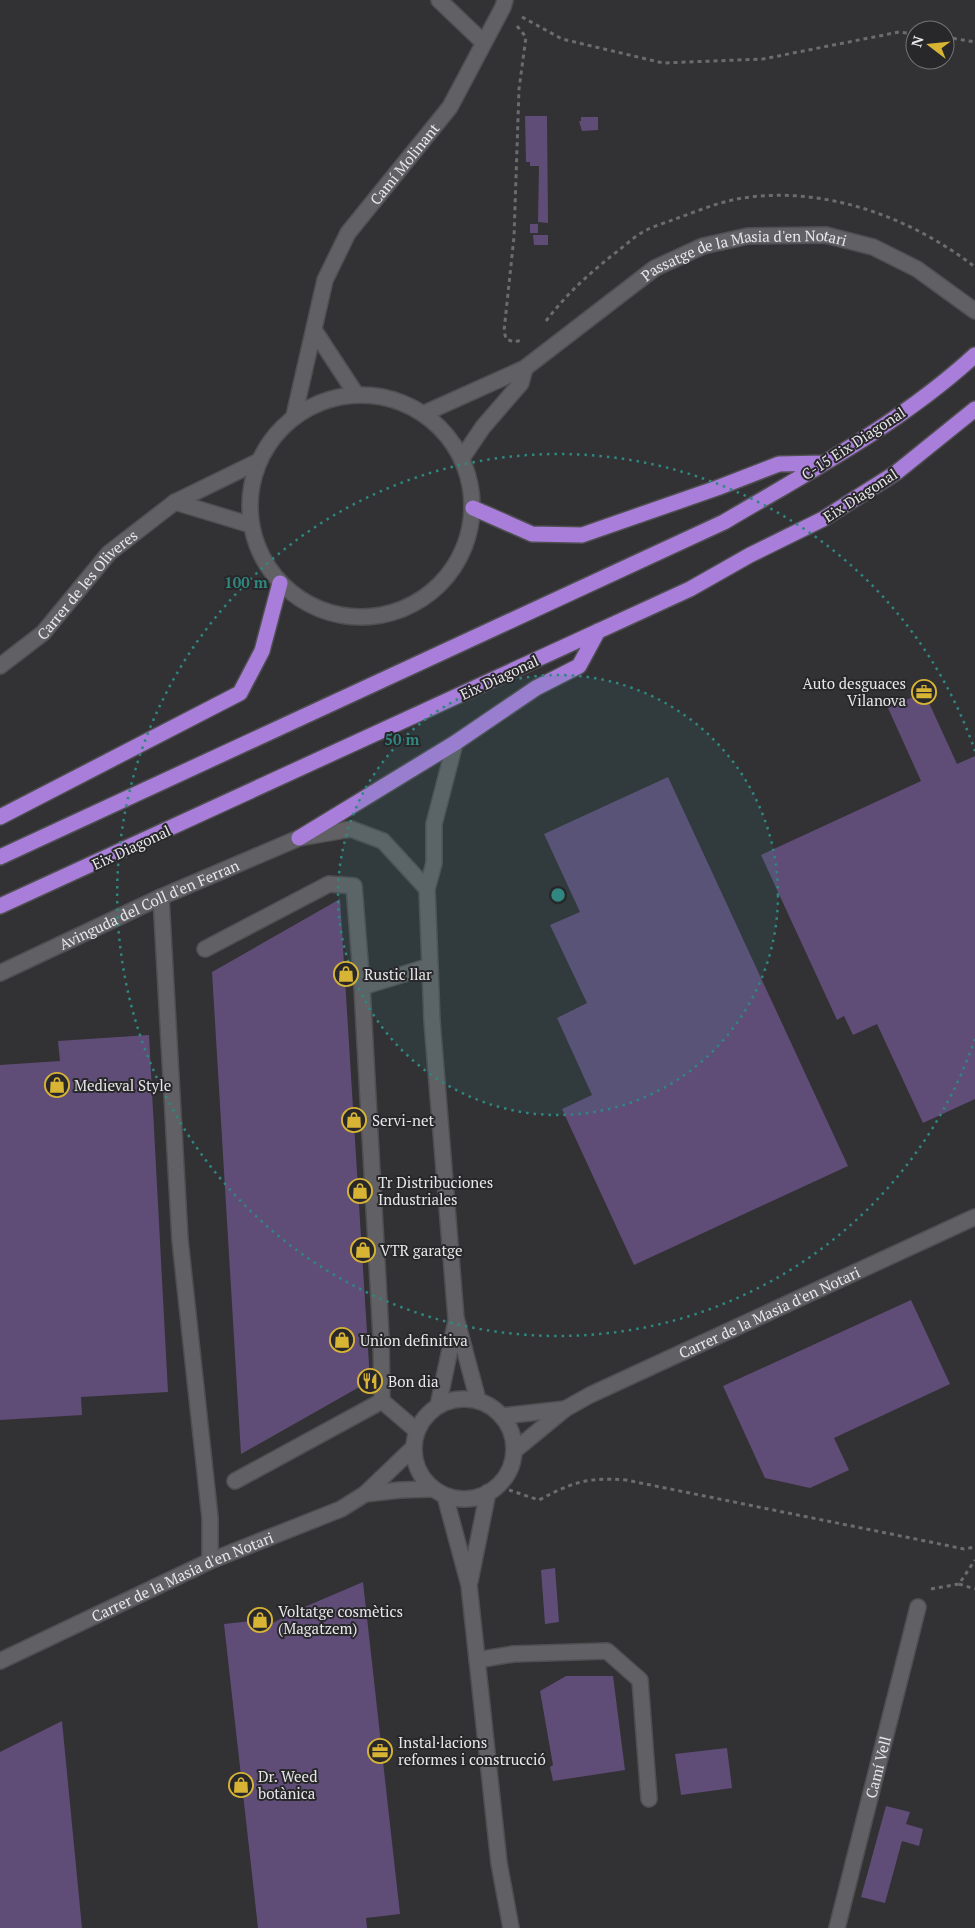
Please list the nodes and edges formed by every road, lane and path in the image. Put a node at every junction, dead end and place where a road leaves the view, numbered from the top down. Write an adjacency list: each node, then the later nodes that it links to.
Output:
1 (439, 0): 5 (street)
2 (504, 4): 3 (path); 5 (street, Camí Molinant); 11 (path)
3 (905, 33)
4 (955, 39): 6 (path)
5 (483, 42): 10 (street, Camí Molinant)
6 (975, 42)
7 (975, 311): 13 (street, Passatge de la Masia d'en Notari)
8 (552, 314): 9 (path)
9 (546, 322)
10 (314, 330): 14 (street); 17 (street, Camí Molinant)
11 (527, 338)
12 (975, 355): 20 (highway, C-15 Eix Diagonal)
13 (525, 368): 16 (street, Passatge de la Masia d'en Notari); 18 (street, Passatge de la Masia d'en Notari)
14 (356, 394): 16 (street); 17 (street)
15 (975, 409): 25 (highway, Eix Diagonal)
16 (425, 413): 18 (street)
17 (294, 416): 19 (street)
18 (462, 458): 22 (street)
19 (259, 461): 21 (street, Carrer de les Oliveres); 23 (street)
20 (825, 462): 22 (highway); 30 (highway, C-15 Eix Diagonal)
21 (175, 502): 23 (street); 26 (street, Carrer de les Oliveres)
22 (473, 508): 24 (street)
23 (251, 524): 24 (street)
24 (280, 583): 28 (highway)
25 (598, 631): 27 (highway); 33 (highway, Eix Diagonal)
26 (0, 666)
27 (455, 743): 29 (highway); 31 (street)
28 (0, 817)
29 (299, 838): 31 (street, Avinguda del Coll d'en Ferran); 32 (street, Avinguda del Coll d'en Ferran)
30 (0, 857)
31 (427, 889): 35 (street)
32 (161, 897): 36 (street, Avinguda del Coll d'en Ferran); 54 (street)
33 (0, 906)
34 (206, 949): 37 (street)
35 (430, 966): 37 (street); 39 (street)
36 (0, 973)
37 (362, 987): 41 (street)
38 (975, 1217): 43 (street, Carrer de la Masia d'en Notari)
39 (456, 1318): 40 (street); 42 (street)
40 (478, 1400): 42 (street); 44 (street)
41 (382, 1401): 45 (street); 48 (street)
42 (438, 1406): 45 (street)
43 (565, 1409): 44 (street, Carrer de la Masia d'en Notari); 47 (street, Carrer de la Masia d'en Notari)
44 (502, 1416): 47 (street)
45 (416, 1432): 46 (street)
46 (413, 1448): 50 (street); 51 (street, Carrer de la Masia d'en Notari)
47 (514, 1451): 49 (street)
48 (235, 1481)
49 (494, 1489): 50 (street); 52 (path); 56 (street)
50 (438, 1493): 51 (street, Carrer de la Masia d'en Notari); 56 (street)
51 (365, 1494): 54 (street, Carrer de la Masia d'en Notari)
52 (975, 1547)
53 (975, 1560): 55 (path)
54 (210, 1561): 60 (street, Carrer de la Masia d'en Notari)
55 (959, 1584): 57 (path); 58 (path)
56 (469, 1585): 59 (street)
57 (975, 1589)
58 (918, 1607): 63 (street, Camí Vell)
59 (477, 1660): 61 (street); 62 (street)
60 (0, 1662)
61 (649, 1799)
62 (511, 1928)
63 (837, 1928)

